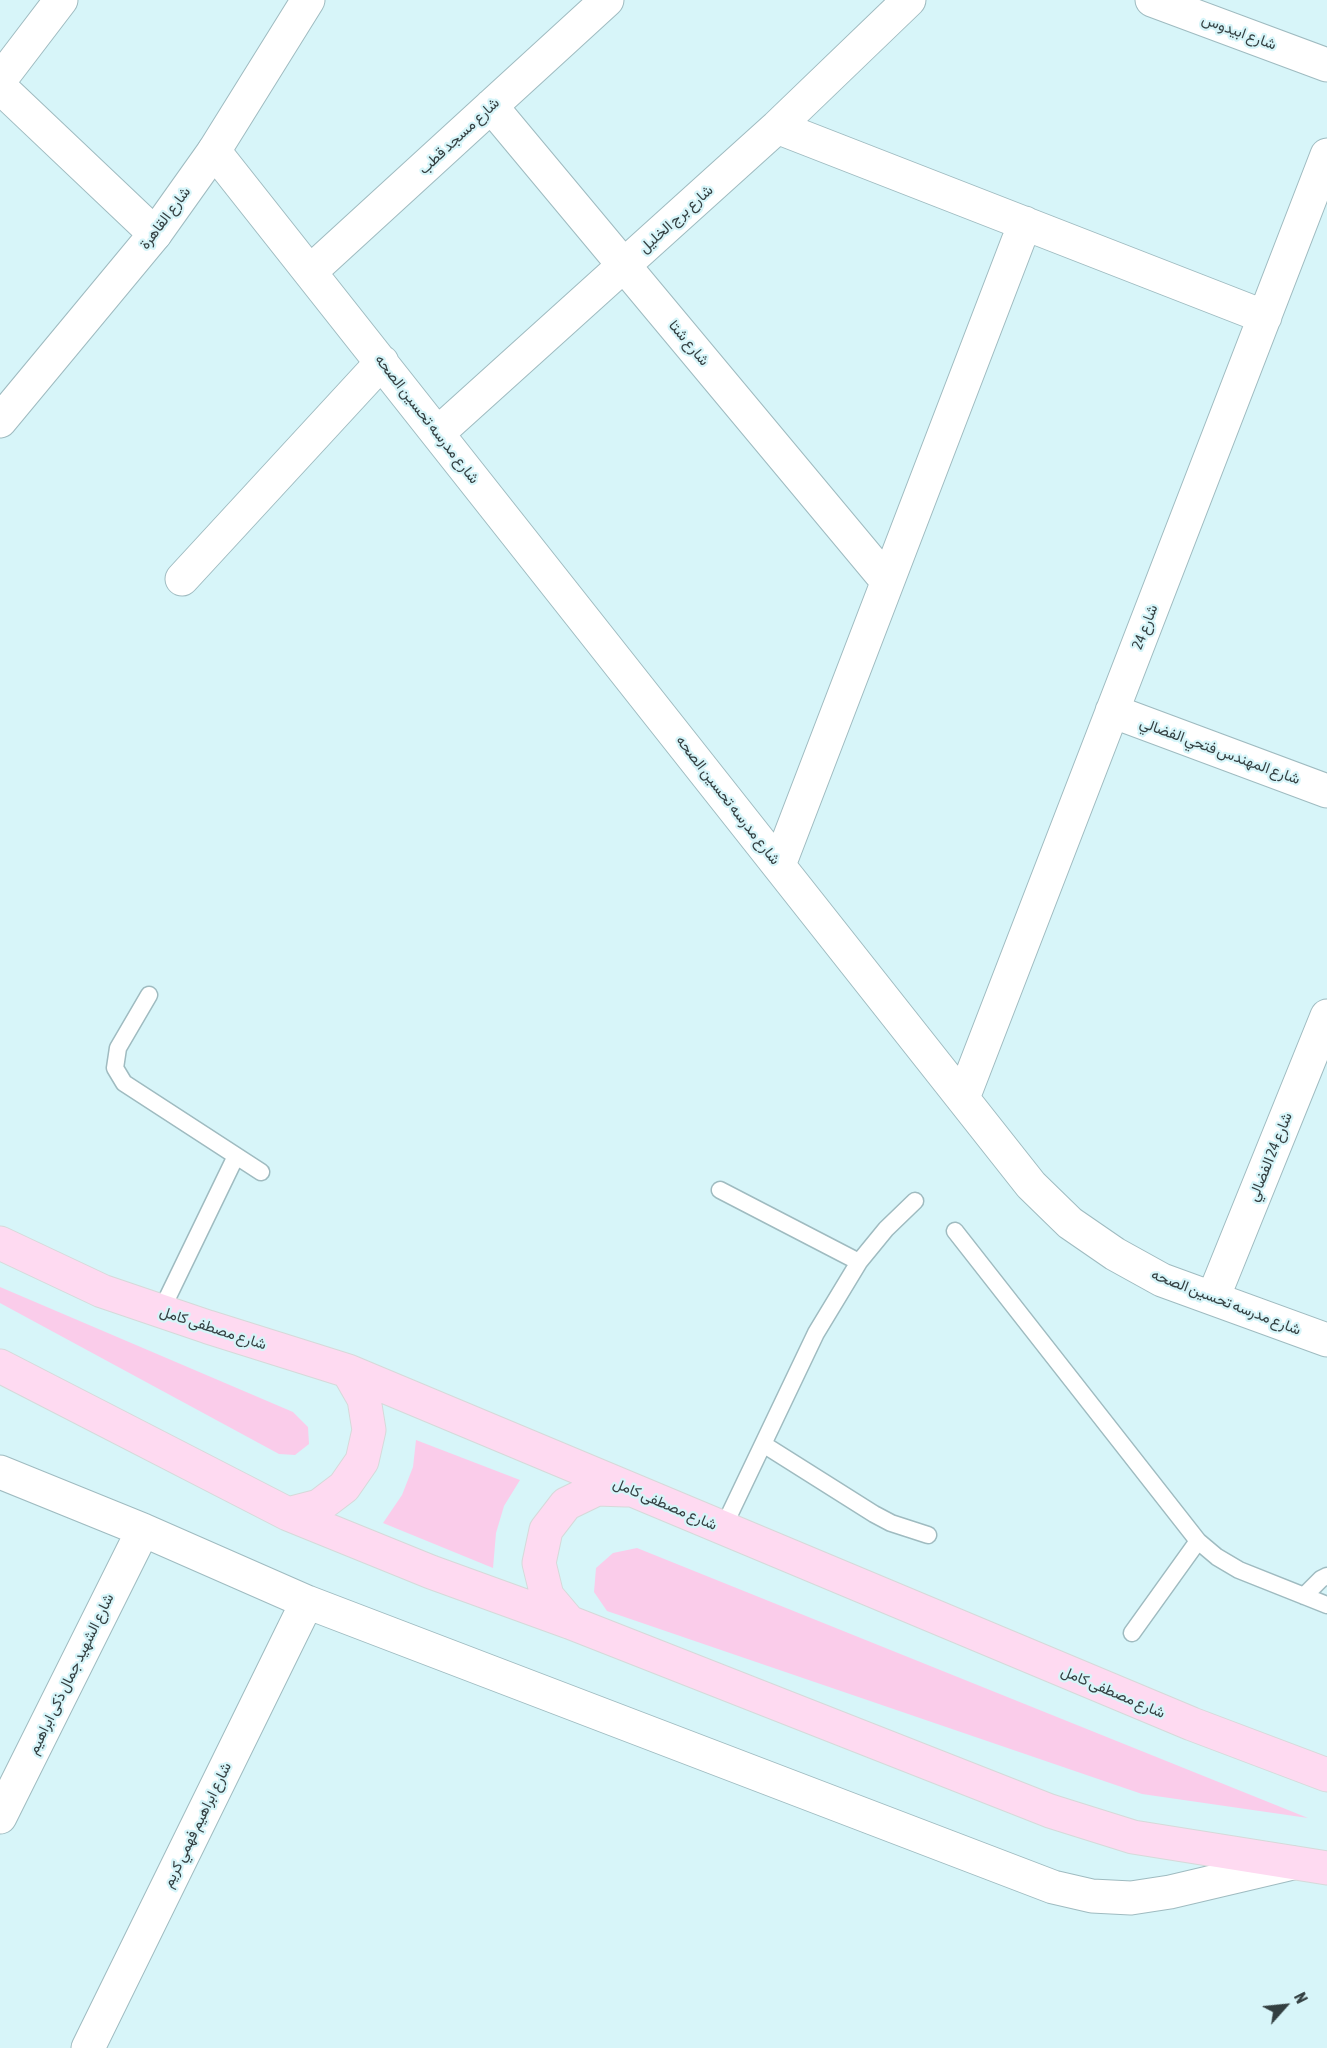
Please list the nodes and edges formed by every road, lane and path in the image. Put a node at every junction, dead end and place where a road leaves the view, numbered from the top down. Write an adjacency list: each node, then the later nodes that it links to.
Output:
1 (61, 0): 7 (street)
2 (308, 0): 11 (street, شارع القاهرة)
3 (607, 0): 9 (street, شارع مسجد قطب)
4 (909, 0): 10 (street, شارع برج الخليل)
5 (1152, 0): 6 (street, شارع ابيدوس)
6 (1327, 65)
7 (0, 80)
8 (0, 87): 14 (street)
9 (491, 106): 15 (street, شارع شتا); 16 (street, شارع مسجد قطب)
10 (777, 127): 13 (street); 15 (street, شارع برج الخليل)
11 (214, 151): 14 (street, شارع القاهرة); 16 (street, شارع مدرسه تحسين الصحه)
12 (1327, 155): 17 (street, شارع 24)
13 (1024, 223): 17 (street); 22 (street)
14 (155, 234): 19 (street, شارع القاهرة)
15 (625, 266): 20 (street, شارع برج الخليل); 22 (street, شارع شتا)
16 (311, 271): 18 (street, شارع مدرسه تحسين الصحه)
17 (1265, 316): 23 (street, شارع 24)
18 (382, 362): 20 (street, شارع مدرسه تحسين الصحه); 21 (street)
19 (0, 421)
20 (438, 433): 25 (street, شارع مدرسه تحسين الصحه)
21 (182, 579)
22 (887, 581): 25 (street)
23 (1112, 711): 24 (street, شارع المهندس فتحي الفضالي); 29 (street, شارع 24)
24 (1327, 791)
25 (778, 865): 29 (street, شارع مدرسه تحسين الصحه)
26 (149, 995): 30 (lane)
27 (1327, 1016): 28 (street, شارع 24 الفضالي)
28 (1317, 1071): 37 (street, شارع 24 الفضالي)
29 (963, 1098): 37 (street, شارع مدرسه تحسين الصحه)
30 (236, 1156): 31 (lane); 38 (lane)
31 (261, 1172)
32 (720, 1190): 36 (lane)
33 (915, 1202): 36 (lane)
34 (954, 1231): 49 (lane)
35 (0, 1242): 38 (main road, شارع مصطفى كامل)
36 (859, 1262): 42 (lane)
37 (1213, 1298): 39 (street, شارع مدرسه تحسين الصحه)
38 (161, 1311): 41 (main road, شارع مصطفى كامل)
39 (1327, 1340)
40 (0, 1366): 45 (main road)
41 (348, 1371): 44 (main road, شارع مصطفى كامل); 45 (main road)
42 (763, 1444): 46 (lane); 48 (lane)
43 (0, 1472): 47 (street)
44 (630, 1490): 46 (main road, شارع مصطفى كامل); 54 (main road)
45 (288, 1514): 54 (main road)
46 (723, 1528): 56 (main road, شارع مصطفى كامل)
47 (143, 1530): 52 (street); 57 (street, شارع الشهيد جمال ذكى ابراهيم)
48 (928, 1535)
49 (1198, 1541): 51 (lane); 55 (lane)
50 (1327, 1576): 51 (lane)
51 (1304, 1596): 53 (lane)
52 (307, 1602): 58 (street); 60 (street, شارع ابراهيم فهمي كريم)
53 (1327, 1605)
54 (569, 1622): 58 (main road)
55 (1132, 1633)
56 (1327, 1775)
57 (0, 1817)
58 (1293, 1863): 59 (main road)
59 (1327, 1868)
60 (87, 2048)

